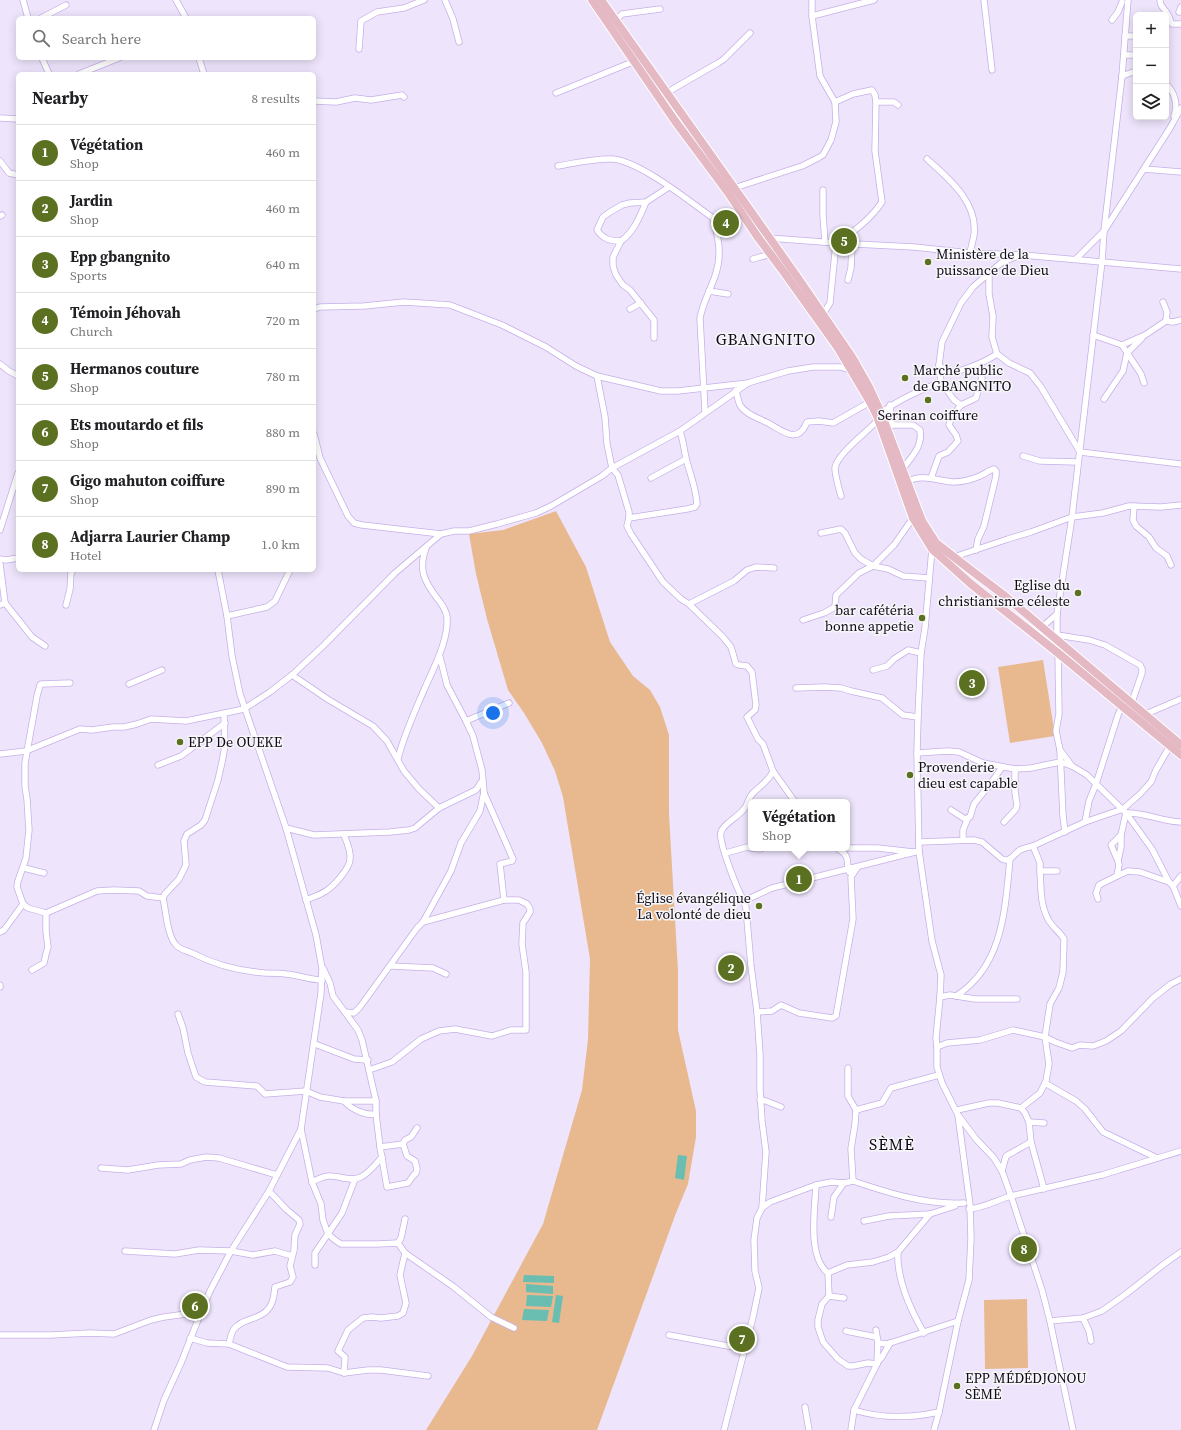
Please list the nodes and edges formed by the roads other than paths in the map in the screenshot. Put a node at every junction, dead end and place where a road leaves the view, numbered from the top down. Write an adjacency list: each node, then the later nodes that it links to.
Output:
1 (23, 0): 16 (street)
2 (176, 0): 18 (street)
3 (424, 0): 27 (street)
4 (445, 0): 26 (street)
5 (592, 0): 33 (main road)
6 (601, 0): 20 (main road)
7 (812, 0): 19 (street)
8 (874, 0): 19 (street)
9 (984, 0): 34 (street)
10 (1160, 0): 22 (street)
11 (1124, 2): 21 (street); 24 (street)
12 (66, 5): 17 (street)
13 (1181, 6): 15 (street)
14 (660, 9): 20 (street)
15 (1181, 12)
16 (27, 16)
17 (45, 16)
18 (185, 16)
19 (812, 16): 45 (street)
20 (616, 20): 42 (main road)
21 (1112, 20)
22 (1181, 24)
23 (750, 33): 42 (street)
24 (1125, 36): 25 (street); 28 (street)
25 (1133, 36)
26 (459, 42)
27 (359, 49)
28 (1124, 54): 29 (street); 39 (street)
29 (1133, 55)
30 (43, 60): 35 (street)
31 (115, 60): 36 (street)
32 (200, 60): 37 (street)
33 (635, 61): 41 (street); 61 (main road)
34 (992, 70)
35 (48, 72)
36 (84, 72)
37 (203, 72)
38 (1133, 72): 39 (street)
39 (1122, 76): 63 (street)
40 (1169, 87): 48 (street)
41 (556, 93)
42 (666, 93): 58 (main road)
43 (404, 97): 44 (street)
44 (316, 101)
45 (835, 102): 46 (street); 58 (street)
46 (876, 102): 47 (street); 68 (street)
47 (898, 104)
48 (1180, 106): 54 (street)
49 (0, 118): 50 (street)
50 (16, 119)
51 (927, 159): 71 (street)
52 (0, 161): 56 (street)
53 (558, 166): 57 (street)
54 (1144, 169): 55 (street); 63 (street)
55 (1181, 172)
56 (16, 175)
57 (669, 187): 60 (street); 62 (street)
58 (734, 188): 64 (main road)
59 (823, 190): 67 (street)
60 (646, 202): 66 (street); 66 (street)
61 (739, 210): 62 (street); 70 (main road)
62 (713, 218): 79 (street)
63 (1104, 231): 74 (street); 75 (street)
64 (768, 238): 65 (street); 70 (main road)
65 (780, 240): 67 (street); 70 (street)
66 (621, 242): 82 (street)
67 (825, 242): 68 (street)
68 (836, 244): 69 (street); 85 (street)
69 (852, 244): 71 (street); 78 (street)
70 (773, 250): 73 (street); 85 (main road); 97 (main road)
71 (970, 253): 72 (street)
72 (1023, 255): 74 (street); 77 (street)
73 (753, 259)
74 (1076, 259): 75 (street)
75 (1102, 261): 76 (street); 88 (street)
76 (1181, 268)
77 (989, 274): 93 (street); 95 (street)
78 (848, 280)
79 (709, 291): 80 (street); 103 (street)
80 (728, 294)
81 (1163, 302): 87 (street)
82 (641, 303): 84 (street); 90 (street)
83 (316, 308): 99 (street)
84 (630, 308)
85 (823, 314): 110 (main road)
86 (1181, 320): 87 (street)
87 (1166, 321): 89 (street)
88 (1093, 335): 91 (street); 113 (street)
89 (1144, 335): 91 (street); 92 (street)
90 (654, 338)
91 (1122, 345): 92 (street)
92 (1127, 353): 102 (street); 105 (street)
93 (997, 354): 96 (street); 113 (street)
94 (0, 364): 98 (street)
95 (939, 365): 96 (street); 100 (street)
96 (974, 366): 108 (street)
97 (852, 371): 101 (street); 106 (main road)
98 (16, 375)
99 (597, 376): 103 (street); 119 (street)
100 (940, 382): 107 (street); 108 (street)
101 (748, 383): 103 (street); 104 (street)
102 (1144, 383)
103 (703, 388): 109 (street)
104 (736, 390): 106 (street); 109 (street)
105 (1104, 399)
106 (870, 402): 110 (main road)
107 (890, 405): 110 (street); 111 (street)
108 (961, 406): 122 (street)
109 (705, 412): 112 (street)
110 (879, 414): 111 (main road); 125 (street); 130 (main road)
111 (890, 427): 120 (main road); 120 (street)
112 (680, 431): 116 (street); 119 (street)
113 (1080, 452): 117 (street); 118 (street)
114 (1023, 456): 117 (street)
115 (317, 458): 133 (street)
116 (686, 459): 121 (street); 129 (street)
117 (1078, 462): 128 (street)
118 (1181, 465)
119 (612, 468): 129 (street); 133 (street)
120 (902, 470): 124 (main road)
121 (651, 478)
122 (931, 478): 124 (street); 136 (street)
123 (16, 479): 131 (street)
124 (907, 482): 137 (main road)
125 (841, 496)
126 (1181, 505): 127 (street)
127 (1134, 506): 128 (street); 141 (street)
128 (1072, 517): 136 (street); 151 (street)
129 (630, 518): 150 (street)
130 (913, 518): 135 (main road); 142 (street)
131 (0, 530)
132 (821, 533): 142 (street)
133 (441, 534): 134 (street)
134 (426, 547): 159 (street); 162 (street)
135 (932, 549): 147 (street); 158 (main road)
136 (976, 550): 137 (street)
137 (954, 557): 154 (main road)
138 (16, 558): 139 (street)
139 (0, 559)
140 (0, 564): 148 (street)
141 (1171, 565)
142 (873, 566): 147 (street); 153 (street)
143 (774, 568): 150 (street)
144 (71, 572): 149 (street)
145 (218, 572): 152 (street)
146 (289, 572): 152 (street)
147 (929, 578): 157 (street)
148 (2, 604): 156 (street)
149 (66, 604)
150 (689, 604): 189 (street)
151 (1057, 614): 154 (street); 155 (street)
152 (227, 616): 170 (street)
153 (804, 620)
154 (1042, 627): 155 (main road)
155 (1057, 637): 167 (main road); 167 (street)
156 (45, 646)
157 (921, 653): 161 (street); 173 (street)
158 (1058, 653): 169 (main road); 178 (street)
159 (440, 656): 174 (street); 183 (street)
160 (162, 670): 164 (street)
161 (873, 670)
162 (292, 675): 170 (street); 183 (street)
163 (70, 682): 179 (street)
164 (128, 684)
165 (796, 688): 173 (street)
166 (1181, 699): 172 (street)
167 (1132, 702): 172 (main road)
168 (509, 703): 174 (street)
169 (1122, 706): 177 (main road); 191 (street)
170 (244, 709): 171 (street); 203 (street)
171 (224, 714): 175 (street); 179 (street)
172 (1146, 714): 176 (main road)
173 (918, 717): 180 (street)
174 (466, 721): 190 (street)
175 (224, 723): 185 (street); 227 (street)
176 (1181, 744)
177 (1170, 746): 182 (main road); 198 (street)
178 (1060, 750): 184 (street); 186 (street)
179 (26, 751): 181 (street); 217 (street)
180 (917, 753): 187 (street); 208 (street)
181 (0, 754)
182 (1181, 755)
183 (398, 759): 196 (street)
184 (1060, 762): 186 (street); 188 (street); 204 (street)
185 (158, 765)
186 (1072, 766): 191 (street)
187 (1002, 767): 188 (street); 199 (street)
188 (1015, 769): 200 (street)
189 (773, 771): 193 (street); 194 (street)
190 (482, 781): 192 (street); 196 (street)
191 (1096, 784): 198 (street); 201 (street)
192 (484, 792): 230 (street); 235 (street)
193 (749, 799)
194 (793, 799)
195 (748, 801): 214 (street)
196 (439, 808): 205 (street)
197 (951, 810): 199 (street)
198 (1124, 811): 201 (street); 202 (street); 206 (street); 225 (street)
199 (968, 818): 207 (street)
200 (1004, 822)
201 (1086, 822): 204 (street)
202 (1181, 822)
203 (286, 828): 205 (street); 229 (street)
204 (1065, 832): 209 (street)
205 (344, 835): 229 (street)
206 (1121, 835): 216 (street); 216 (street)
207 (963, 840): 208 (street); 215 (street)
208 (919, 842): 213 (street)
209 (1033, 846): 215 (street); 218 (street)
210 (748, 847): 214 (street)
211 (850, 848): 213 (street)
212 (842, 851): 221 (street)
213 (918, 852): 221 (street); 244 (street)
214 (726, 854): 231 (street)
215 (1010, 859): 243 (street)
216 (1118, 863): 220 (street); 223 (street)
217 (24, 868): 222 (street); 232 (street)
218 (1040, 871): 219 (street); 249 (street)
219 (1057, 871)
220 (1128, 871): 223 (street); 225 (street)
221 (850, 872): 231 (street); 247 (street)
222 (44, 873)
223 (1117, 876): 228 (street)
224 (1181, 876): 226 (street)
225 (1169, 882): 226 (street)
226 (1173, 886): 233 (street)
227 (163, 898): 234 (street); 242 (street)
228 (1098, 899)
229 (306, 900): 238 (street)
230 (504, 900): 235 (street); 254 (street)
231 (744, 901): 247 (street)
232 (23, 904): 234 (street); 236 (street)
233 (1181, 906)
234 (46, 913): 239 (street)
235 (423, 922): 237 (street)
236 (0, 932)
237 (391, 966): 240 (street); 246 (street)
238 (322, 968): 242 (street); 246 (street)
239 (32, 970)
240 (446, 974)
241 (1181, 979): 249 (street)
242 (322, 980): 250 (street)
243 (956, 996): 244 (street); 245 (street)
244 (940, 997): 251 (street)
245 (1017, 999)
246 (345, 1012): 252 (street)
247 (757, 1012): 258 (street)
248 (178, 1014): 257 (street)
249 (1045, 1037): 251 (street); 256 (street)
250 (314, 1044): 252 (street); 257 (street)
251 (937, 1047): 255 (street)
252 (368, 1060): 254 (street)
253 (848, 1068): 263 (street)
254 (369, 1070): 260 (street)
255 (939, 1075): 263 (street); 264 (street)
256 (1045, 1084): 262 (street); 277 (street)
257 (306, 1091): 259 (street); 269 (street)
258 (760, 1100): 261 (street); 290 (street)
259 (344, 1101): 260 (street); 265 (street)
260 (376, 1101): 265 (street)
261 (781, 1107)
262 (1021, 1108): 264 (street); 266 (street)
263 (856, 1110): 282 (street)
264 (957, 1112): 276 (street); 291 (street)
265 (376, 1114): 272 (street)
266 (1029, 1122): 267 (street); 270 (street)
267 (1044, 1123)
268 (416, 1128): 271 (street)
269 (301, 1129): 280 (street); 283 (street)
270 (1031, 1142): 274 (street); 286 (street)
271 (403, 1144): 272 (street); 275 (street)
272 (380, 1147): 275 (street)
273 (1181, 1151): 277 (street)
274 (1006, 1156): 276 (street); 279 (street)
275 (382, 1157): 281 (street)
276 (994, 1158): 279 (street)
277 (1157, 1158): 286 (street)
278 (101, 1168): 280 (street)
279 (1002, 1170): 288 (street)
280 (277, 1175): 287 (street)
281 (355, 1179): 283 (street); 296 (street)
282 (853, 1181): 284 (street); 289 (street)
283 (312, 1182): 296 (street)
284 (844, 1183): 285 (street); 293 (street)
285 (816, 1185): 290 (street); 305 (street)
286 (1044, 1188): 288 (street)
287 (269, 1191): 299 (street); 303 (street)
288 (1011, 1196): 291 (street); 311 (street)
289 (964, 1203): 291 (street); 292 (street)
290 (762, 1208): 323 (street)
291 (970, 1208): 310 (street)
292 (930, 1214): 295 (street); 300 (street)
293 (831, 1217)
294 (405, 1219): 297 (street)
295 (864, 1221)
296 (328, 1234): 297 (street); 304 (street)
297 (398, 1243): 302 (street)
298 (125, 1251): 299 (street)
299 (231, 1251): 303 (street); 308 (street)
300 (898, 1252): 305 (street); 315 (street)
301 (1181, 1252): 309 (street)
302 (405, 1253): 312 (street); 325 (street)
303 (292, 1256): 322 (street)
304 (315, 1265)
305 (828, 1273): 306 (street)
306 (829, 1296): 307 (street); 324 (street)
307 (844, 1298)
308 (200, 1312): 316 (street); 318 (street)
309 (1083, 1318): 311 (street); 320 (street)
310 (958, 1321): 315 (street); 329 (street)
311 (1050, 1321): 336 (street)
312 (514, 1328)
313 (876, 1330): 319 (street)
314 (846, 1331): 319 (street)
315 (924, 1333): 321 (street)
316 (0, 1334)
317 (669, 1335): 323 (street)
318 (190, 1338): 322 (street); 332 (street)
319 (877, 1340): 321 (street); 324 (street)
320 (1092, 1341)
321 (890, 1343): 324 (street)
322 (229, 1344): 325 (street)
323 (744, 1349): 333 (street)
324 (877, 1363): 328 (street)
325 (344, 1373): 326 (street)
326 (428, 1376)
327 (805, 1407): 334 (street)
328 (854, 1410): 330 (street); 331 (street)
329 (939, 1412): 330 (street); 335 (street)
330 (862, 1413): 331 (street)
331 (852, 1428)
332 (154, 1430)
333 (724, 1430)
334 (809, 1430)
335 (934, 1430)
336 (1073, 1430)

